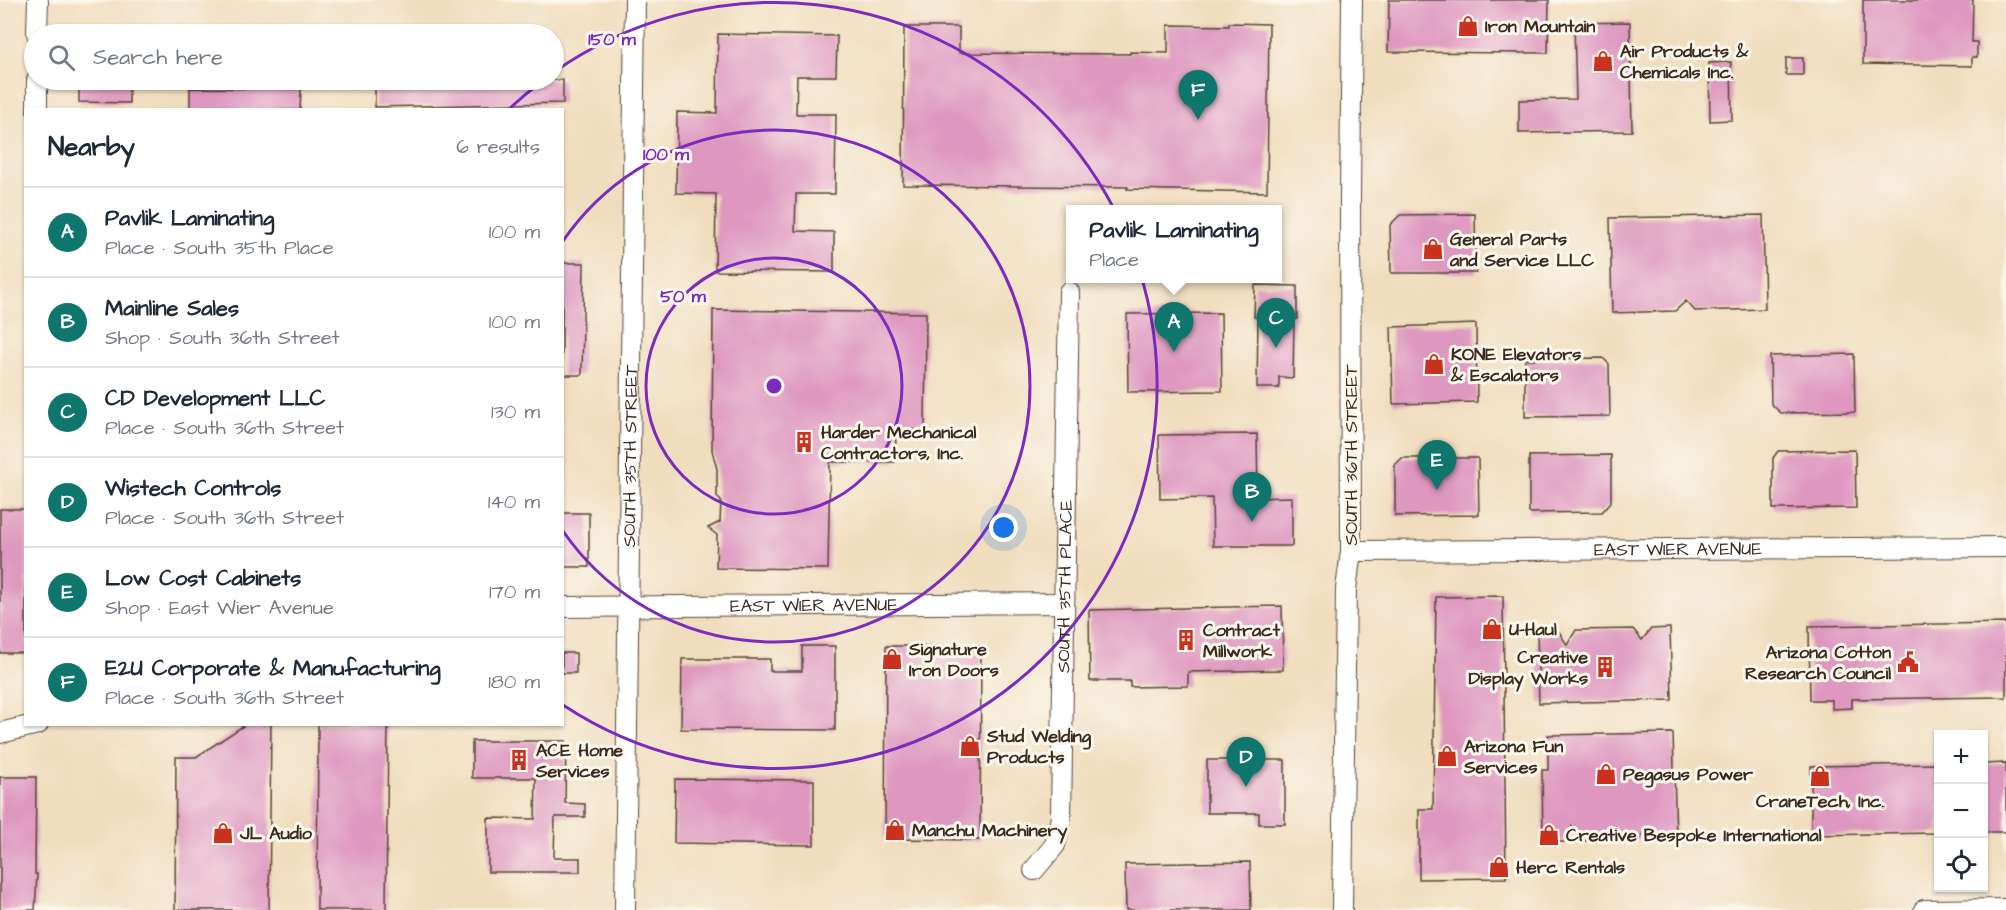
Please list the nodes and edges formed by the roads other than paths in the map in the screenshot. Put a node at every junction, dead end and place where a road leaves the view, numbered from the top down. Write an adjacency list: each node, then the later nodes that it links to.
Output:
1 (38, 0): 4 (street)
2 (635, 0): 12 (street, SOUTH 35TH STREET)
3 (1352, 0): 9 (street, SOUTH 36TH STREET)
4 (37, 24)
5 (37, 90): 6 (street)
6 (37, 108)
7 (1069, 292): 10 (street, SOUTH 35TH PLACE)
8 (2006, 547): 9 (street, EAST WIER AVENUE)
9 (1352, 551): 18 (street, SOUTH 36TH STREET)
10 (1064, 603): 12 (street, EAST WIER AVENUE); 15 (street, SOUTH 35TH PLACE)
11 (564, 607): 12 (street, EAST WIER AVENUE)
12 (629, 607): 17 (street, SOUTH 35TH STREET)
13 (30, 726): 14 (street)
14 (0, 733)
15 (1034, 870)
16 (2006, 909): 19 (street)
17 (624, 910)
18 (1342, 910)
19 (1924, 910)

